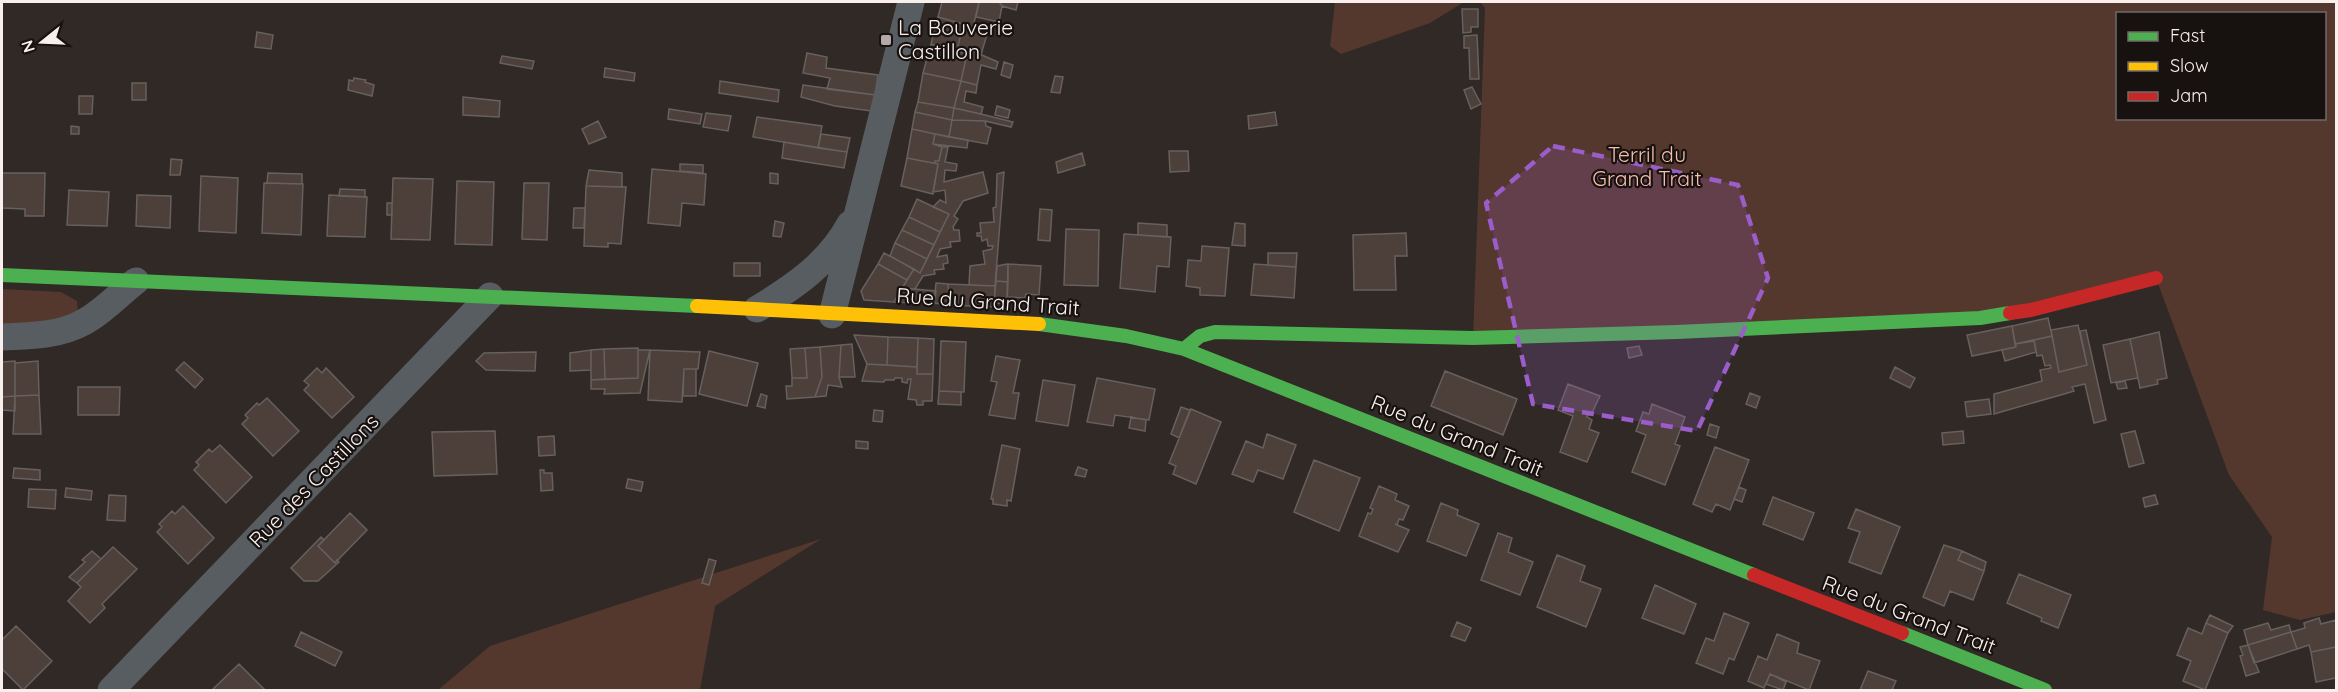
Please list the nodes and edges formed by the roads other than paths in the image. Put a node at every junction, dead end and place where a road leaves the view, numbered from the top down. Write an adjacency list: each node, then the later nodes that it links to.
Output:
1 (911, 2): 2 (street)
2 (863, 199): 3 (street); 9 (street)
3 (818, 265): 8 (street); 9 (street)
4 (2, 275): 6 (street, Rue du Grand Trait)
5 (2156, 278): 11 (street)
6 (136, 281): 7 (street, Rue du Grand Trait); 10 (street)
7 (490, 297): 8 (street, Rue du Grand Trait); 12 (street, Rue des Castillons)
8 (757, 309): 9 (street, Rue du Grand Trait)
9 (821, 314): 11 (street, Rue du Grand Trait)
10 (2, 337)
11 (1184, 350): 13 (street, Rue du Grand Trait)
12 (111, 690)
13 (2045, 690)

